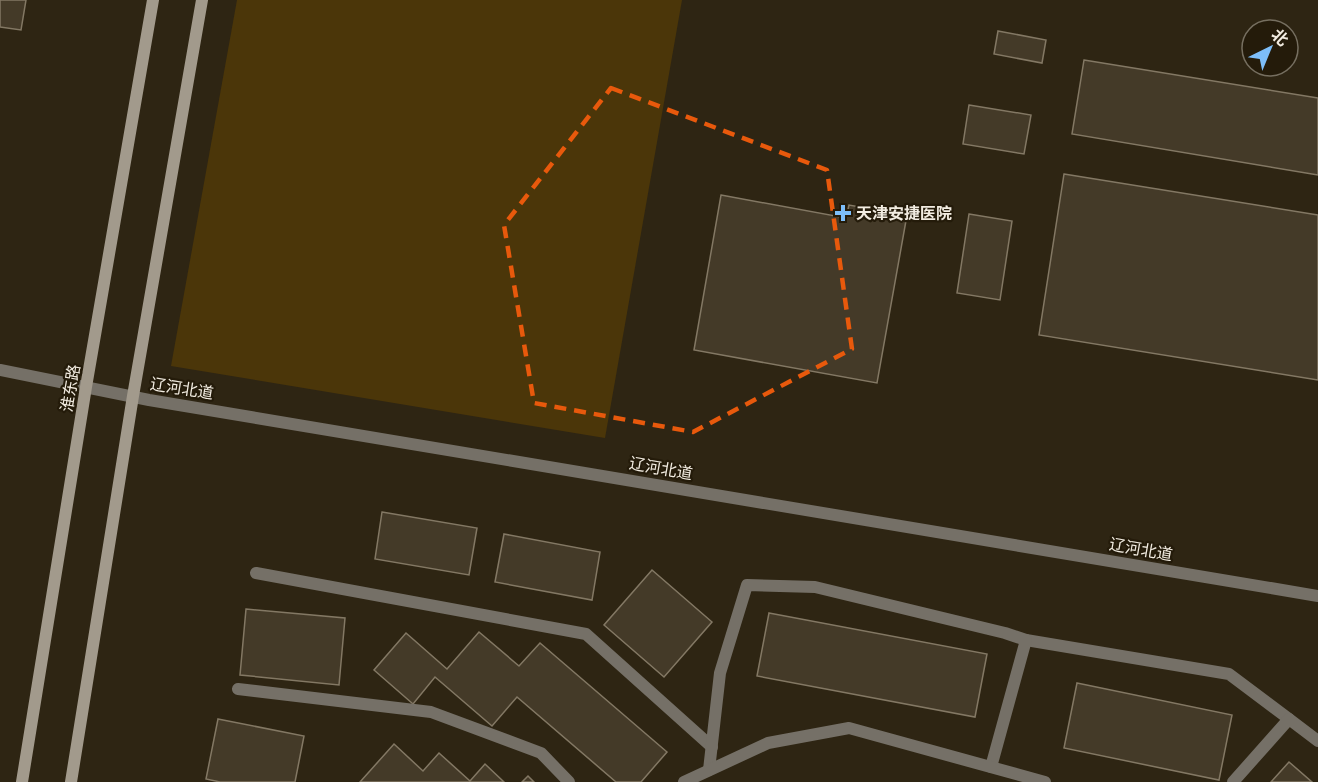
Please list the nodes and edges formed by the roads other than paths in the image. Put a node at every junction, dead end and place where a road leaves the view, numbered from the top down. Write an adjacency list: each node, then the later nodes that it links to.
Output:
1 (153, 0): 4 (main road, 淮东路)
2 (202, 0): 5 (main road)
3 (0, 370): 4 (street, 辽河北道)
4 (86, 387): 5 (street, 辽河北道); 15 (main road, 淮东路)
5 (133, 396): 7 (street, 辽河北道); 16 (main road)
6 (256, 573): 12 (street)
7 (1318, 596)
8 (1026, 640): 10 (street); 12 (street); 13 (street)
9 (238, 689): 17 (street)
10 (1289, 719): 11 (street); 20 (street)
11 (1318, 741)
12 (712, 747): 14 (street)
13 (991, 767): 14 (street); 19 (street)
14 (709, 770): 18 (street)
15 (22, 782)
16 (71, 782)
17 (569, 782)
18 (684, 782)
19 (1044, 782)
20 (1233, 782)

